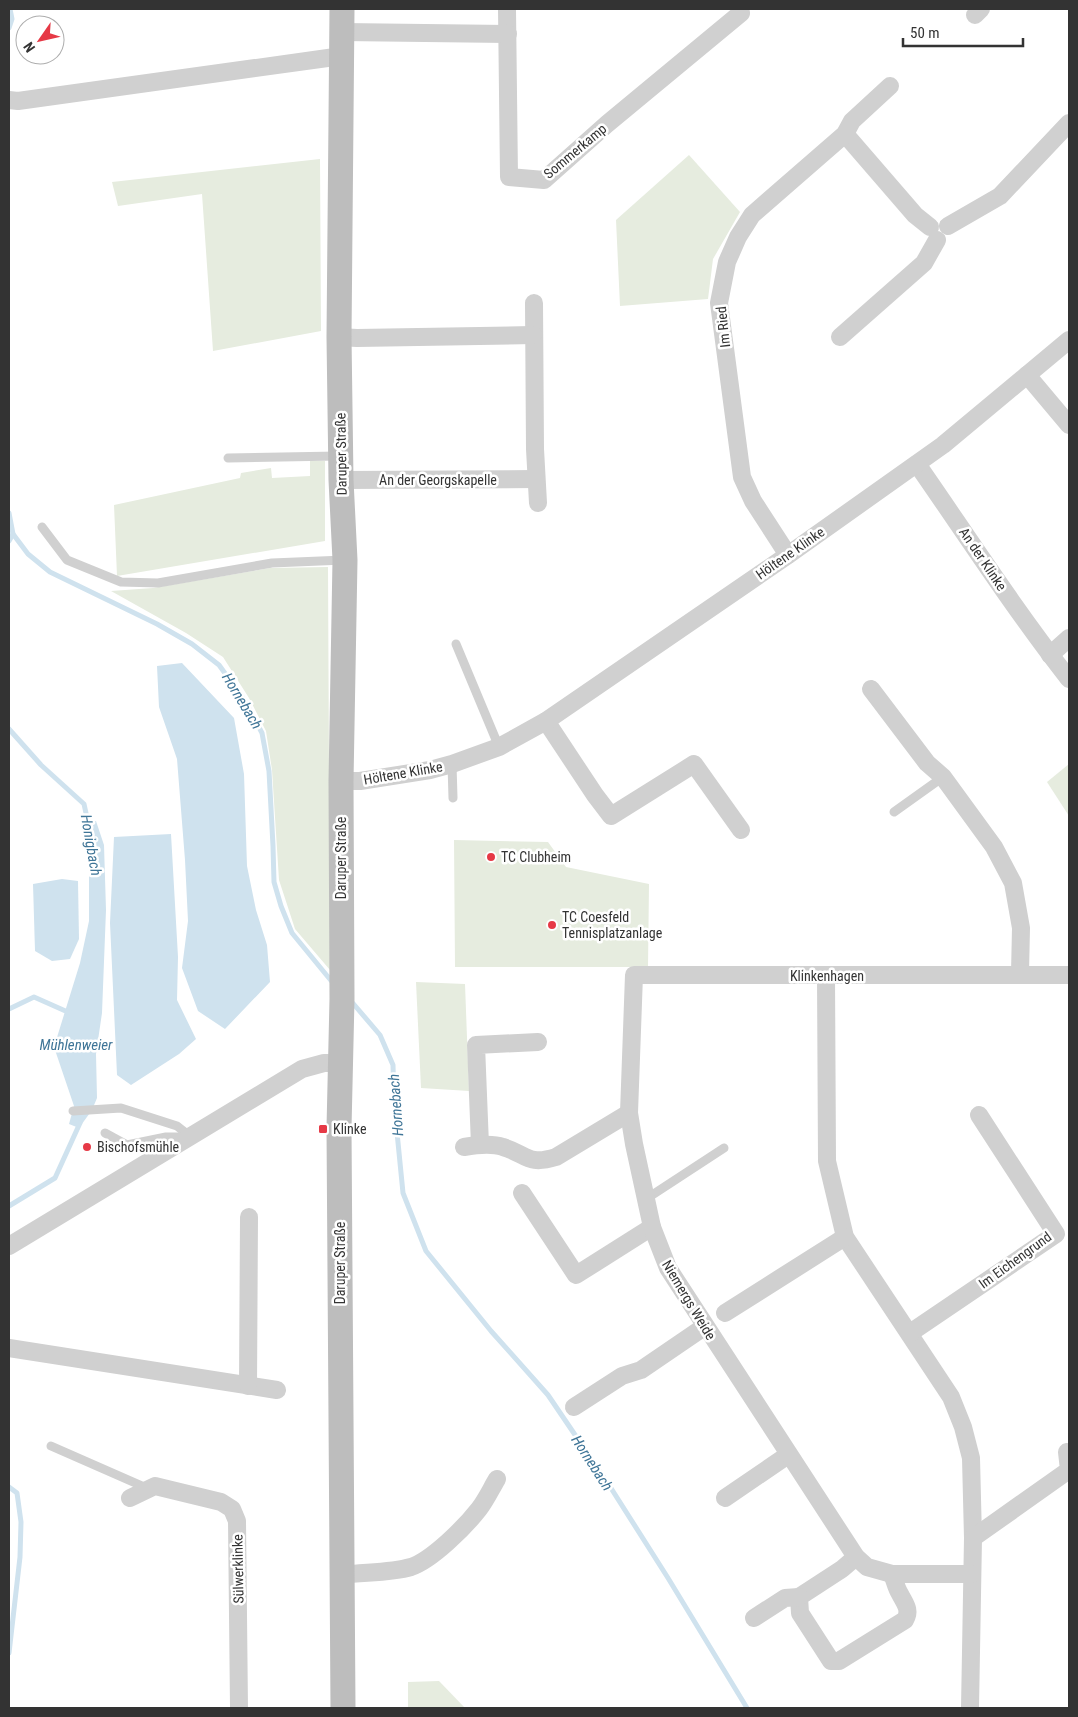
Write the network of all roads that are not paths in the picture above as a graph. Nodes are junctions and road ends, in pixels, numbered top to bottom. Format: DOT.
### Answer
graph roads {
  1 [pos="507,9"];
  2 [pos="740,9"];
  3 [pos="342,32"];
  4 [pos="508,34"];
  5 [pos="890,86"];
  6 [pos="9,100"];
  7 [pos="1069,123"];
  8 [pos="845,134"];
  9 [pos="934,234"];
  10 [pos="534,303"];
  11 [pos="533,335"];
  12 [pos="339,336"];
  13 [pos="840,336"];
  14 [pos="1069,340"];
  15 [pos="1027,375"];
  16 [pos="1069,425"];
  17 [pos="228,458"];
  18 [pos="917,464"];
  19 [pos="341,468"];
  20 [pos="536,479"];
  21 [pos="538,503"];
  22 [pos="42,527"];
  23 [pos="788,555"];
  24 [pos="344,560"];
  25 [pos="1069,638"];
  26 [pos="456,644"];
  27 [pos="1050,654"];
  28 [pos="1069,680"];
  29 [pos="871,688"];
  30 [pos="546,721"];
  31 [pos="499,747"];
  32 [pos="452,764"];
  33 [pos="943,777"];
  34 [pos="341,781"];
  35 [pos="453,798"];
  36 [pos="894,812"];
  37 [pos="741,830"];
  38 [pos="1020,974"];
  39 [pos="634,975"];
  40 [pos="1069,975"];
  41 [pos="826,976"];
  42 [pos="538,1042"];
  43 [pos="340,1064"];
  44 [pos="73,1111"];
  45 [pos="630,1113"];
  46 [pos="979,1115"];
  47 [pos="105,1133"];
  48 [pos="191,1138"];
  49 [pos="724,1148"];
  50 [pos="522,1193"];
  51 [pos="645,1200"];
  52 [pos="249,1217"];
  53 [pos="652,1227"];
  54 [pos="844,1237"];
  55 [pos="9,1246"];
  56 [pos="725,1313"];
  57 [pos="704,1326"];
  58 [pos="910,1333"];
  59 [pos="9,1348"];
  60 [pos="248,1386"];
  61 [pos="277,1390"];
  62 [pos="574,1407"];
  63 [pos="52,1446"];
  64 [pos="1067,1452"];
  65 [pos="788,1455"];
  66 [pos="497,1479"];
  67 [pos="150,1489"];
  68 [pos="130,1498"];
  69 [pos="725,1498"];
  70 [pos="972,1538"];
  71 [pos="856,1557"];
  72 [pos="342,1574"];
  73 [pos="892,1574"];
  74 [pos="971,1574"];
  75 [pos="799,1597"];
  76 [pos="754,1618"];
  77 [pos="239,1708"];
  78 [pos="343,1708"];
  79 [pos="970,1708"];
  1 -- 4 [label="street, Sommerkamp"];
  2 -- 4 [label="street, Sommerkamp"];
  3 -- 4 [label="street"];
  3 -- 6 [label="street"];
  3 -- 12 [label="street, Daruper Straße"];
  5 -- 8 [label="street, Im Ried"];
  7 -- 9 [label="street"];
  8 -- 9 [label="street"];
  8 -- 23 [label="street, Im Ried"];
  9 -- 13 [label="street"];
  10 -- 11 [label="street"];
  11 -- 12 [label="street"];
  11 -- 20 [label="street"];
  12 -- 19 [label="street, Daruper Straße"];
  14 -- 15 [label="street, Höltene Klinke"];
  15 -- 16 [label="street"];
  15 -- 18 [label="street, Höltene Klinke"];
  17 -- 19 [label="lane"];
  18 -- 23 [label="street, Höltene Klinke"];
  18 -- 27 [label="street, An der Klinke"];
  19 -- 20 [label="street, An der Georgskapelle"];
  19 -- 24 [label="street, Daruper Straße"];
  20 -- 21 [label="street"];
  22 -- 24 [label="lane"];
  23 -- 30 [label="street, Höltene Klinke"];
  24 -- 34 [label="street, Daruper Straße"];
  25 -- 27 [label="street"];
  26 -- 31 [label="lane"];
  27 -- 28 [label="street, An der Klinke"];
  29 -- 33 [label="street"];
  30 -- 31 [label="street, Höltene Klinke"];
  30 -- 37 [label="street"];
  31 -- 32 [label="street, Höltene Klinke"];
  32 -- 34 [label="street, Höltene Klinke"];
  32 -- 35 [label="lane"];
  33 -- 36 [label="lane"];
  33 -- 38 [label="street"];
  34 -- 43 [label="street, Daruper Straße"];
  38 -- 40 [label="street, Klinkenhagen"];
  38 -- 41 [label="street, Klinkenhagen"];
  39 -- 41 [label="street, Klinkenhagen"];
  39 -- 45 [label="street, Niemergs Weide"];
  41 -- 54 [label="street"];
  42 -- 45 [label="street"];
  43 -- 48 [label="street"];
  43 -- 72 [label="street, Daruper Straße"];
  44 -- 48 [label="lane"];
  45 -- 51 [label="street, Niemergs Weide"];
  46 -- 58 [label="street, Im Eichengrund"];
  47 -- 48 [label="lane"];
  48 -- 55 [label="street"];
  49 -- 51 [label="lane"];
  50 -- 53 [label="street"];
  51 -- 53 [label="street, Niemergs Weide"];
  52 -- 60 [label="street"];
  53 -- 57 [label="street, Niemergs Weide"];
  54 -- 56 [label="street"];
  54 -- 58 [label="street"];
  57 -- 62 [label="street"];
  57 -- 65 [label="street, Niemergs Weide"];
  58 -- 70 [label="street"];
  59 -- 60 [label="street"];
  60 -- 61 [label="street"];
  63 -- 67 [label="lane"];
  64 -- 70 [label="street"];
  65 -- 69 [label="street"];
  65 -- 71 [label="street, Niemergs Weide"];
  66 -- 72 [label="street"];
  67 -- 68 [label="street, Sülwerklinke"];
  67 -- 77 [label="street, Sülwerklinke"];
  70 -- 74 [label="street"];
  71 -- 73 [label="street, Niemergs Weide"];
  71 -- 75 [label="street"];
  72 -- 78 [label="street, Daruper Straße"];
  73 -- 74 [label="street, Niemergs Weide"];
  73 -- 75 [label="street"];
  74 -- 79 [label="street"];
  75 -- 76 [label="street"];
}
